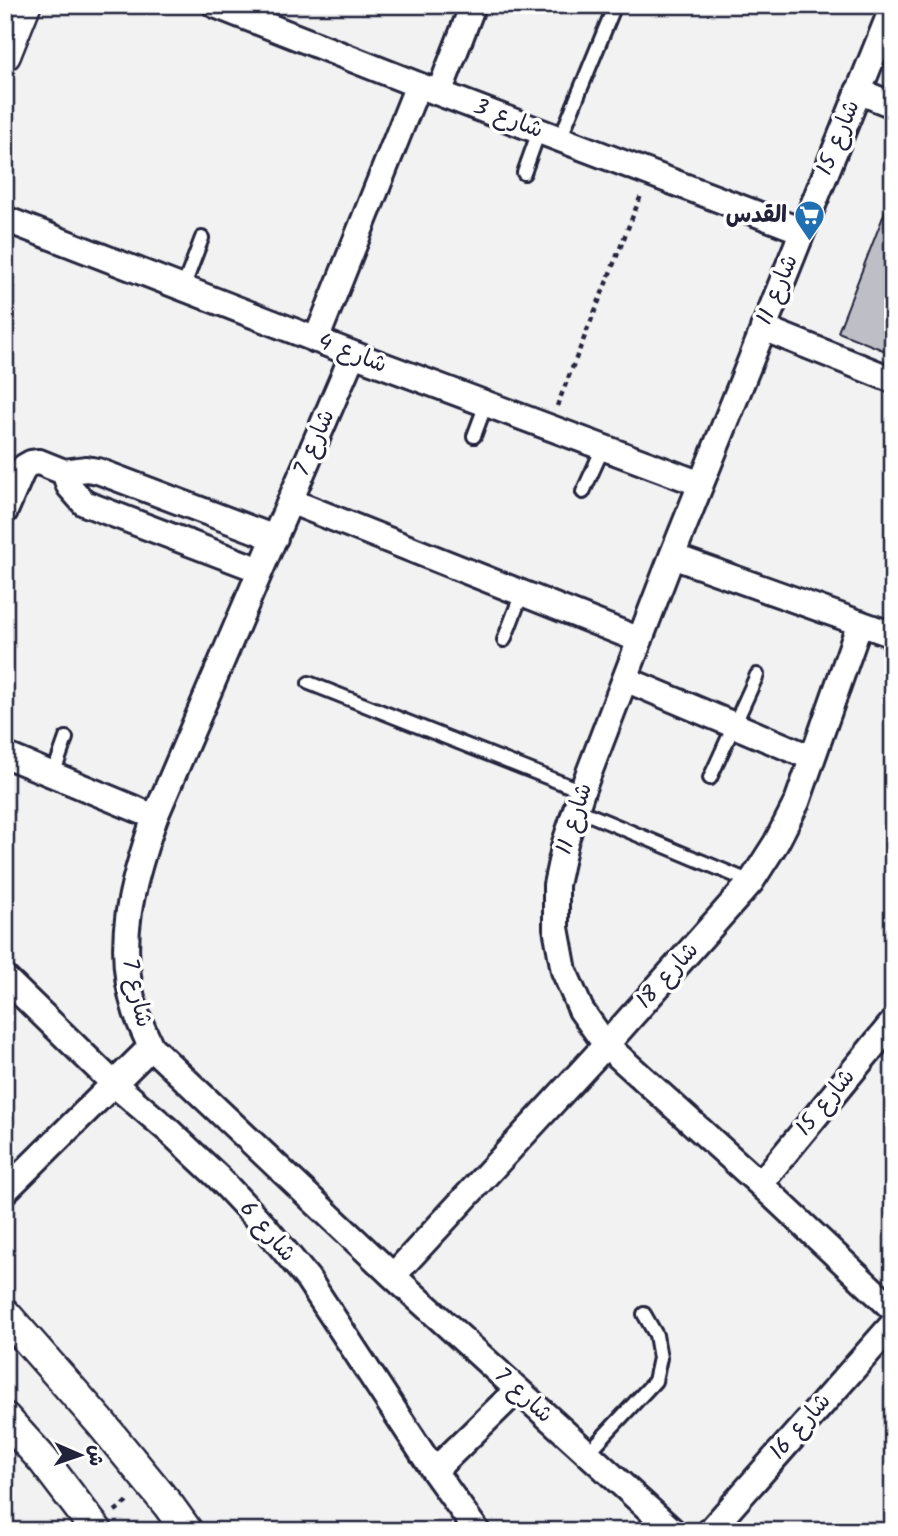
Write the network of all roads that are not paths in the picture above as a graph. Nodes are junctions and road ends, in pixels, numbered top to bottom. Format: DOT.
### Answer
graph roads {
  1 [pos="25,5"];
  2 [pos="215,5"];
  3 [pos="473,5"];
  4 [pos="615,5"];
  5 [pos="893,6"];
  6 [pos="5,55"];
  7 [pos="428,89"];
  8 [pos="858,90"];
  9 [pos="893,105"];
  10 [pos="550,135"];
  11 [pos="524,173"];
  12 [pos="5,219"];
  13 [pos="802,231"];
  14 [pos="202,238"];
  15 [pos="183,288"];
  16 [pos="763,328"];
  17 [pos="316,340"];
  18 [pos="353,354"];
  19 [pos="893,380"];
  20 [pos="486,404"];
  21 [pos="474,436"];
  22 [pos="603,448"];
  23 [pos="64,472"];
  24 [pos="701,484"];
  25 [pos="583,492"];
  26 [pos="290,501"];
  27 [pos="5,511"];
  28 [pos="275,538"];
  29 [pos="672,556"];
  30 [pos="260,570"];
  31 [pos="522,593"];
  32 [pos="860,623"];
  33 [pos="893,635"];
  34 [pos="504,640"];
  35 [pos="640,640"];
  36 [pos="757,675"];
  37 [pos="625,679"];
  38 [pos="309,683"];
  39 [pos="734,725"];
  40 [pos="66,738"];
  41 [pos="5,755"];
  42 [pos="812,758"];
  43 [pos="53,775"];
  44 [pos="710,778"];
  45 [pos="579,800"];
  46 [pos="155,817"];
  47 [pos="751,882"];
  48 [pos="5,978"];
  49 [pos="893,1022"];
  50 [pos="606,1045"];
  51 [pos="151,1047"];
  52 [pos="114,1084"];
  53 [pos="760,1184"];
  54 [pos="5,1191"];
  55 [pos="393,1276"];
  56 [pos="893,1309"];
  57 [pos="5,1314"];
  58 [pos="645,1314"];
  59 [pos="893,1324"];
  60 [pos="517,1390"];
  61 [pos="5,1418"];
  62 [pos="587,1454"];
  63 [pos="434,1471"];
  64 [pos="95,1529"];
  65 [pos="187,1531"];
  66 [pos="477,1531"];
  67 [pos="673,1531"];
  68 [pos="710,1531"];
  1 -- 6 [label="street"];
  2 -- 7 [label="street, شارع 3"];
  3 -- 7 [label="street"];
  4 -- 10 [label="lane"];
  5 -- 8 [label="street, شارع 15"];
  7 -- 10 [label="street, شارع 3"];
  7 -- 17 [label="street"];
  8 -- 9 [label="street"];
  8 -- 13 [label="street, شارع 15"];
  10 -- 11 [label="lane"];
  10 -- 13 [label="street, شارع 3"];
  12 -- 15 [label="street, شارع 4"];
  13 -- 16 [label="street, شارع 11"];
  14 -- 15 [label="lane"];
  15 -- 17 [label="street, شارع 4"];
  16 -- 19 [label="street"];
  16 -- 24 [label="street, شارع 11"];
  17 -- 18 [label="street, شارع 4"];
  18 -- 20 [label="street, شارع 4"];
  18 -- 26 [label="street, شارع 7"];
  20 -- 21 [label="lane"];
  20 -- 22 [label="street, شارع 4"];
  22 -- 24 [label="street, شارع 4"];
  22 -- 25 [label="lane"];
  23 -- 27 [label="street"];
  23 -- 28 [label="street"];
  23 -- 30 [label="street"];
  24 -- 29 [label="street, شارع 11"];
  26 -- 28 [label="street, شارع 7"];
  26 -- 31 [label="street"];
  28 -- 30 [label="street, شارع 7"];
  29 -- 32 [label="street"];
  29 -- 35 [label="street, شارع 11"];
  30 -- 46 [label="street, شارع 7"];
  31 -- 34 [label="lane"];
  31 -- 35 [label="street"];
  32 -- 33 [label="street"];
  32 -- 42 [label="street, شارع 18"];
  35 -- 37 [label="street, شارع 11"];
  36 -- 39 [label="lane"];
  37 -- 39 [label="street"];
  37 -- 45 [label="street, شارع 11"];
  38 -- 45 [label="lane"];
  39 -- 42 [label="street"];
  39 -- 44 [label="lane"];
  40 -- 43 [label="lane"];
  41 -- 43 [label="street"];
  42 -- 47 [label="street, شارع 18"];
  43 -- 46 [label="street"];
  45 -- 47 [label="lane"];
  45 -- 50 [label="street, شارع 11"];
  46 -- 51 [label="street, شارع 7"];
  47 -- 50 [label="street, شارع 18"];
  48 -- 52 [label="street, شارع 6"];
  49 -- 53 [label="street, شارع 15"];
  50 -- 53 [label="street, شارع 11"];
  50 -- 55 [label="street, شارع 18"];
  51 -- 52 [label="street"];
  51 -- 55 [label="street, شارع 7"];
  52 -- 54 [label="street"];
  52 -- 63 [label="street, شارع 6"];
  53 -- 56 [label="street, شارع 11"];
  55 -- 60 [label="street, شارع 7"];
  57 -- 65 [label="street"];
  58 -- 62 [label="lane"];
  59 -- 68 [label="street, شارع 16"];
  60 -- 62 [label="street, شارع 7"];
  60 -- 63 [label="street"];
  61 -- 64 [label="street"];
  62 -- 67 [label="street, شارع 7"];
  63 -- 66 [label="street, شارع 6"];
}
